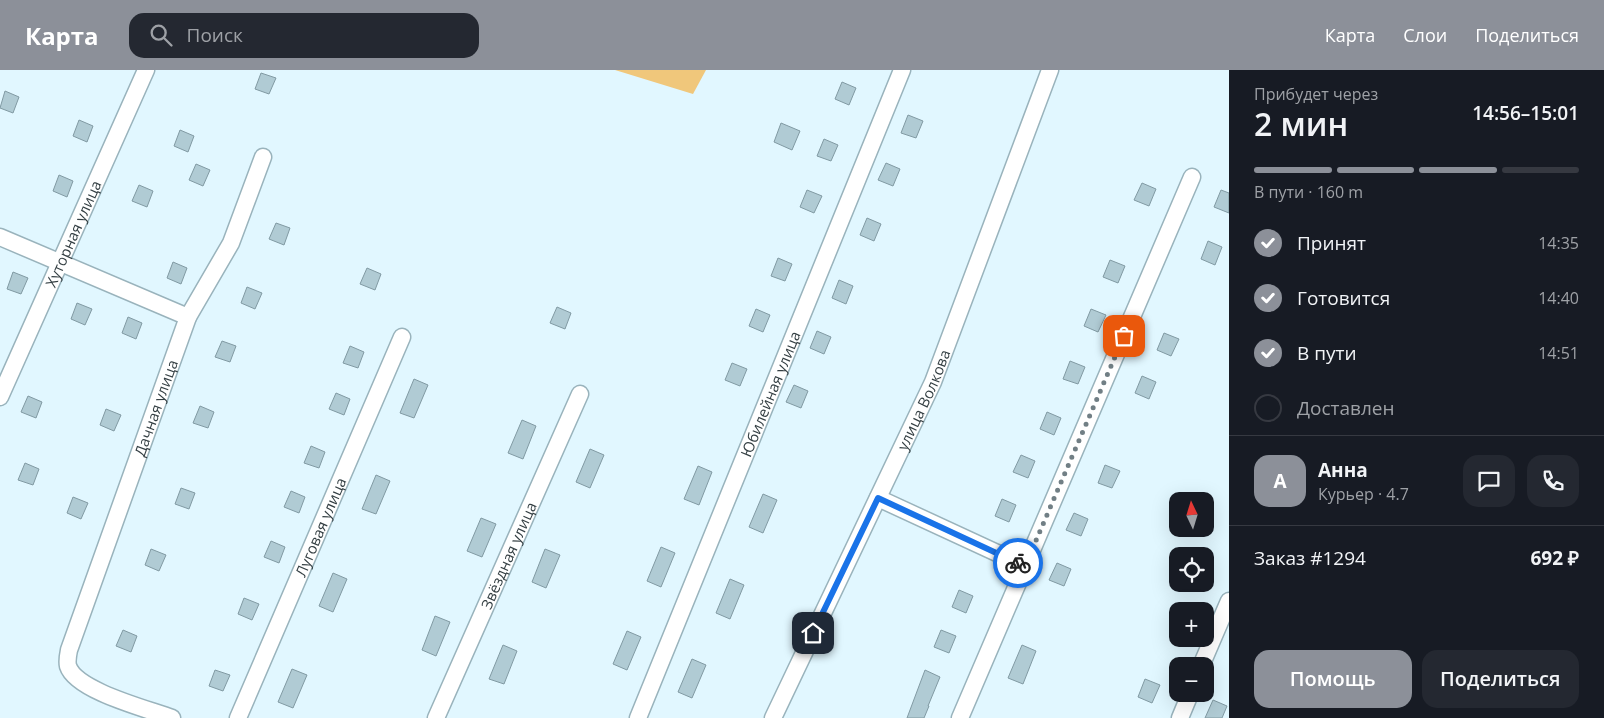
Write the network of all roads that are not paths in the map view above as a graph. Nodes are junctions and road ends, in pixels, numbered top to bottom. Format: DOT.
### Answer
graph roads {
  1 [pos="146,70"];
  2 [pos="902,70"];
  3 [pos="1050,70"];
  4 [pos="263,157"];
  5 [pos="1192,177"];
  6 [pos="0,237"];
  7 [pos="60,262"];
  8 [pos="188,317"];
  9 [pos="402,337"];
  10 [pos="580,394"];
  11 [pos="0,398"];
  12 [pos="878,498"];
  13 [pos="1025,566"];
  14 [pos="1229,601"];
  15 [pos="1205,657"];
  16 [pos="1187,702"];
  17 [pos="172,718"];
  18 [pos="238,718"];
  19 [pos="436,718"];
  20 [pos="638,718"];
  21 [pos="773,718"];
  22 [pos="960,718"];
  23 [pos="1180,718"];
  1 -- 7 [label="street, Хуторная улица"];
  2 -- 20 [label="street, Юбилейная улица"];
  3 -- 12 [label="street, улица Волкова"];
  4 -- 8 [label="street, Дачная улица"];
  5 -- 13 [label="street"];
  6 -- 7 [label="street"];
  7 -- 8 [label="street"];
  7 -- 11 [label="street, Хуторная улица"];
  8 -- 17 [label="street, Дачная улица"];
  9 -- 18 [label="street, Луговая улица"];
  10 -- 19 [label="street, Звёздная улица"];
  12 -- 13 [label="street"];
  12 -- 21 [label="street, улица Волкова"];
  13 -- 22 [label="street"];
  14 -- 15 [label="street"];
  16 -- 23 [label="street"];
}
